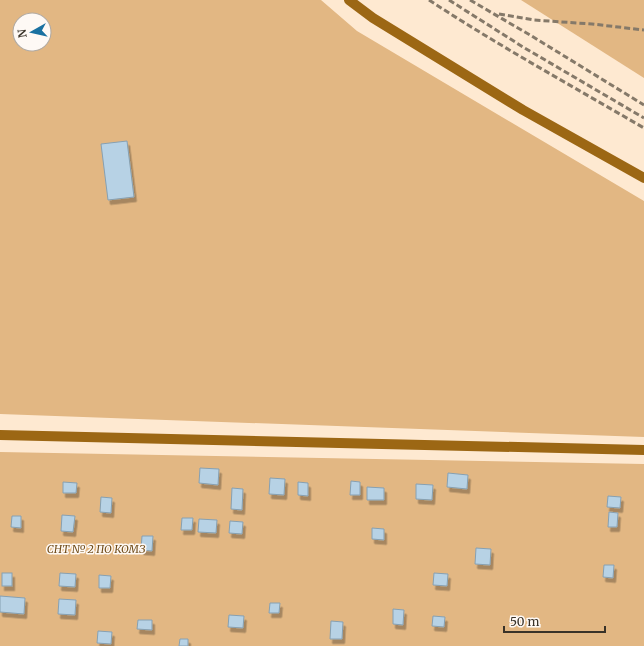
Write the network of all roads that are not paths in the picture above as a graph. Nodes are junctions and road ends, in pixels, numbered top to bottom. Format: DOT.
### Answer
graph roads {
  1 [pos="349,0"];
  2 [pos="644,178"];
  3 [pos="0,435"];
  4 [pos="644,450"];
  1 -- 2 [label="street"];
  3 -- 4 [label="street"];
}
